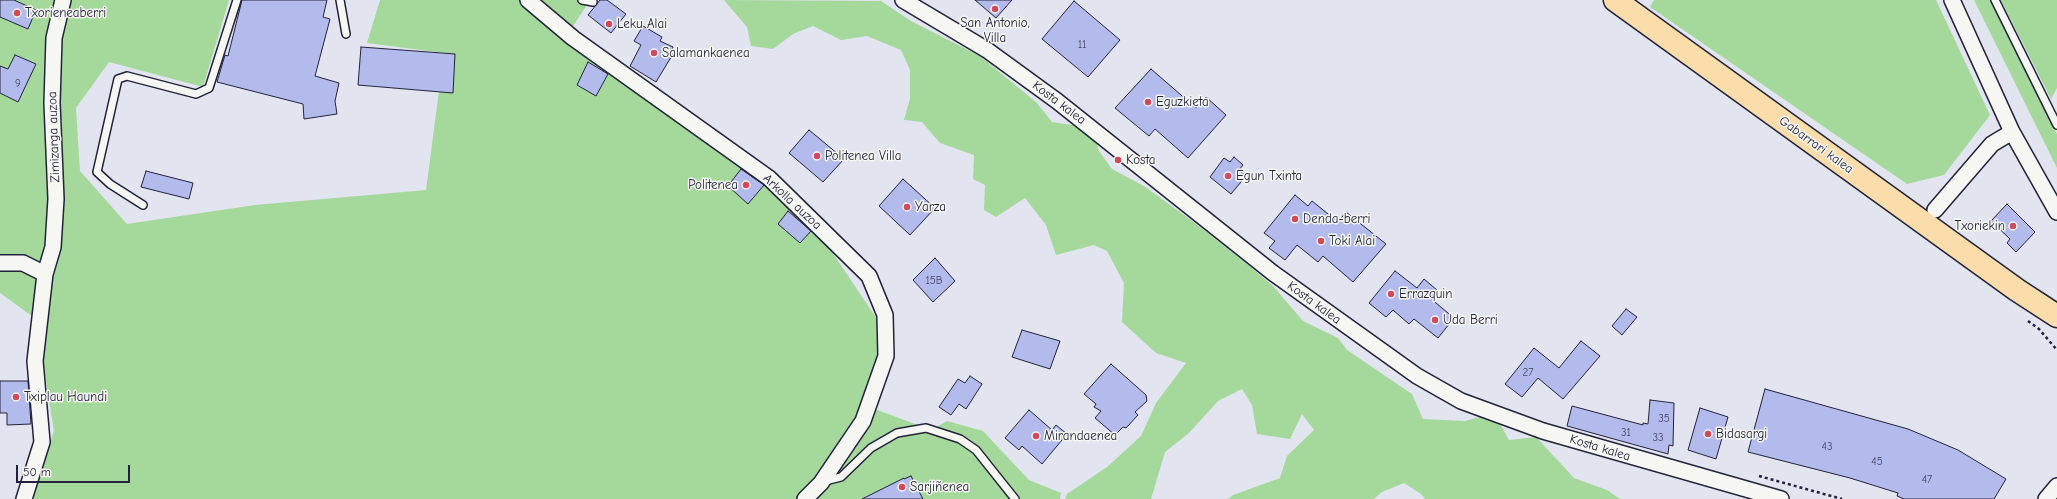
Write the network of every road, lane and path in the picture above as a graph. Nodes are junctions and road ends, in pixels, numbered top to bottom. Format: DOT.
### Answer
graph roads {
  1 [pos="63,0"];
  2 [pos="237,0"];
  3 [pos="340,0"];
  4 [pos="528,0"];
  5 [pos="582,0"];
  6 [pos="903,0"];
  7 [pos="1615,0"];
  8 [pos="1952,0"];
  9 [pos="1995,0"];
  10 [pos="593,2"];
  11 [pos="346,34"];
  12 [pos="2057,125"];
  13 [pos="2012,132"];
  14 [pos="143,205"];
  15 [pos="1935,210"];
  16 [pos="2057,212"];
  17 [pos="0,262"];
  18 [pos="45,274"];
  19 [pos="2017,290"];
  20 [pos="2057,316"];
  21 [pos="2057,328"];
  22 [pos="821,482"];
  23 [pos="2057,486"];
  24 [pos="24,499"];
  25 [pos="805,499"];
  26 [pos="1015,499"];
  27 [pos="1780,499"];
  28 [pos="2046,499"];
  1 -- 18 [label="street, Zimizarga auzoa"];
  2 -- 14 [label="lane"];
  3 -- 11 [label="lane"];
  4 -- 22 [label="street, Arkolla auzoa"];
  5 -- 10 [label="lane"];
  6 -- 27 [label="street, Kosta kalea"];
  7 -- 19 [label="main road, Gabarrari kalea"];
  8 -- 13 [label="street"];
  9 -- 12 [label="lane"];
  13 -- 15 [label="street"];
  13 -- 16 [label="street"];
  17 -- 18 [label="street"];
  18 -- 24 [label="street, Zimizarga auzoa"];
  19 -- 20 [label="main road, Gabarrari kalea"];
  19 -- 21 [label="main road, Gabarrari kalea"];
  22 -- 25 [label="street, Arkolla auzoa"];
  22 -- 26 [label="lane"];
  23 -- 28 [label="street"];
}
